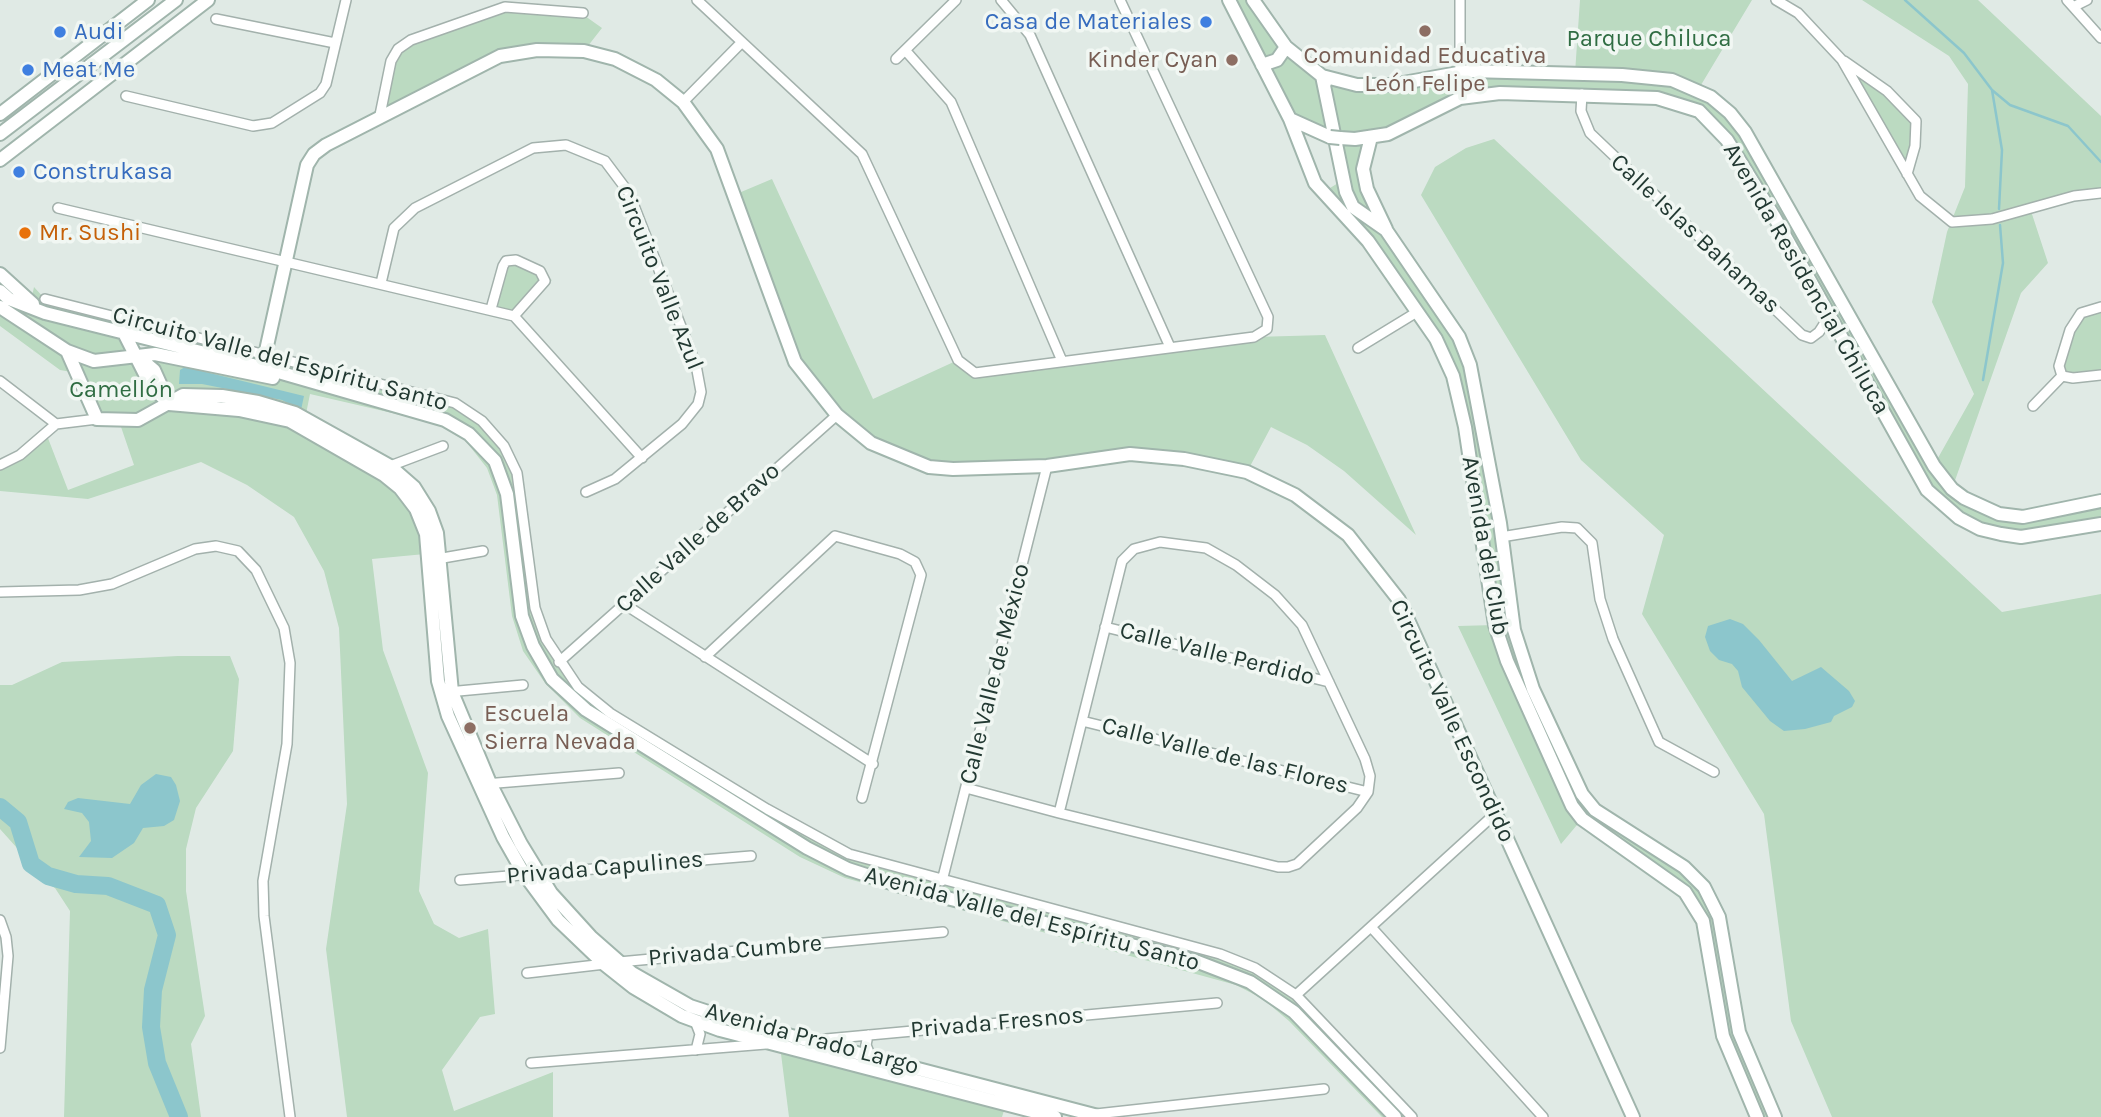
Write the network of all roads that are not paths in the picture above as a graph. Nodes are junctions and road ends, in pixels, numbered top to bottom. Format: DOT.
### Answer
graph roads {
  1 [pos="148,0"];
  2 [pos="176,0"];
  3 [pos="208,0"];
  4 [pos="346,0"];
  5 [pos="697,0"];
  6 [pos="956,0"];
  7 [pos="1001,0"];
  8 [pos="1120,0"];
  9 [pos="1229,0"];
  10 [pos="1253,0"];
  11 [pos="1460,0"];
  12 [pos="1776,0"];
  13 [pos="2087,0"];
  14 [pos="2071,3"];
  15 [pos="583,13"];
  16 [pos="215,19"];
  17 [pos="2101,38"];
  18 [pos="742,42"];
  19 [pos="335,43"];
  20 [pos="1286,47"];
  21 [pos="905,50"];
  22 [pos="896,59"];
  23 [pos="1842,60"];
  24 [pos="1262,65"];
  25 [pos="1459,71"];
  26 [pos="1322,76"];
  27 [pos="1583,94"];
  28 [pos="126,96"];
  29 [pos="1460,98"];
  30 [pos="683,102"];
  31 [pos="0,114"];
  32 [pos="380,115"];
  33 [pos="1300,125"];
  34 [pos="0,134"];
  35 [pos="1371,137"];
  36 [pos="0,160"];
  37 [pos="1907,174"];
  38 [pos="2101,193"];
  39 [pos="58,208"];
  40 [pos="1386,230"];
  41 [pos="285,262"];
  42 [pos="0,274"];
  43 [pos="381,282"];
  44 [pos="0,291"];
  45 [pos="45,299"];
  46 [pos="0,307"];
  47 [pos="2101,307"];
  48 [pos="491,309"];
  49 [pos="1417,312"];
  50 [pos="45,313"];
  51 [pos="1830,315"];
  52 [pos="514,316"];
  53 [pos="123,331"];
  54 [pos="1170,347"];
  55 [pos="1358,348"];
  56 [pos="72,354"];
  57 [pos="135,355"];
  58 [pos="263,361"];
  59 [pos="1062,361"];
  60 [pos="2101,375"];
  61 [pos="2062,376"];
  62 [pos="0,381"];
  63 [pos="314,384"];
  64 [pos="169,404"];
  65 [pos="2033,406"];
  66 [pos="837,415"];
  67 [pos="101,419"];
  68 [pos="56,424"];
  69 [pos="443,446"];
  70 [pos="642,458"];
  71 [pos="369,460"];
  72 [pos="0,465"];
  73 [pos="390,466"];
  74 [pos="1047,466"];
  75 [pos="586,492"];
  76 [pos="2101,502"];
  77 [pos="2101,524"];
  78 [pos="1502,537"];
  79 [pos="484,551"];
  80 [pos="434,559"];
  81 [pos="0,592"];
  82 [pos="624,604"];
  83 [pos="1105,627"];
  84 [pos="705,657"];
  85 [pos="559,662"];
  86 [pos="1329,682"];
  87 [pos="523,685"];
  88 [pos="446,692"];
  89 [pos="1082,721"];
  90 [pos="873,764"];
  91 [pos="1714,772"];
  92 [pos="620,773"];
  93 [pos="1569,782"];
  94 [pos="485,784"];
  95 [pos="966,788"];
  96 [pos="1368,792"];
  97 [pos="862,798"];
  98 [pos="1059,813"];
  99 [pos="1496,813"];
  100 [pos="751,856"];
  101 [pos="531,874"];
  102 [pos="460,880"];
  103 [pos="942,881"];
  104 [pos="0,920"];
  105 [pos="1371,927"];
  106 [pos="943,932"];
  107 [pos="619,962"];
  108 [pos="604,964"];
  109 [pos="527,973"];
  110 [pos="1296,995"];
  111 [pos="1217,1003"];
  112 [pos="695,1021"];
  113 [pos="868,1035"];
  114 [pos="802,1041"];
  115 [pos="779,1043"];
  116 [pos="0,1048"];
  117 [pos="696,1050"];
  118 [pos="870,1055"];
  119 [pos="531,1063"];
  120 [pos="1324,1089"];
  121 [pos="1094,1116"];
  122 [pos="289,1117"];
  123 [pos="1055,1117"];
  124 [pos="1395,1117"];
  125 [pos="1412,1117"];
  126 [pos="1543,1117"];
  127 [pos="1633,1117"];
  128 [pos="1757,1117"];
  129 [pos="1775,1117"];
  1 -- 31 [label="street"];
  2 -- 34 [label="street"];
  3 -- 36 [label="street"];
  4 -- 19 [label="street"];
  5 -- 18 [label="street"];
  6 -- 21 [label="street"];
  7 -- 54 [label="street"];
  8 -- 54 [label="street"];
  9 -- 24 [label="street, Avenida del Club"];
  10 -- 20 [label="street"];
  11 -- 25 [label="street"];
  12 -- 23 [label="street"];
  13 -- 14 [label="street"];
  14 -- 17 [label="street"];
  15 -- 32 [label="street"];
  16 -- 19 [label="street"];
  18 -- 30 [label="street"];
  18 -- 59 [label="street"];
  19 -- 28 [label="street"];
  20 -- 24 [label="street"];
  20 -- 26 [label="street"];
  21 -- 22 [label="street"];
  21 -- 59 [label="street"];
  23 -- 37 [label="street"];
  23 -- 37 [label="street"];
  24 -- 33 [label="street, Avenida del Club"];
  25 -- 26 [label="street, Avenida Residencial Chiluca"];
  25 -- 29 [label="street"];
  25 -- 76 [label="street, Avenida Residencial Chiluca"];
  26 -- 40 [label="street, Avenida del Club"];
  27 -- 29 [label="street, Avenida Residencial Chiluca"];
  27 -- 51 [label="street, Avenida Residencial Chiluca"];
  27 -- 51 [label="street, Calle Islas Bahamas"];
  29 -- 35 [label="street, Avenida Residencial Chiluca"];
  30 -- 32 [label="street, Circuito Valle Escondido"];
  30 -- 66 [label="street, Circuito Valle Escondido"];
  32 -- 41 [label="street, Circuito Valle Escondido"];
  33 -- 35 [label="street, Avenida Residencial Chiluca"];
  33 -- 49 [label="street, Avenida del Club"];
  35 -- 40 [label="street"];
  37 -- 38 [label="street"];
  39 -- 41 [label="street"];
  40 -- 78 [label="street, Avenida del Club"];
  41 -- 43 [label="street"];
  41 -- 58 [label="street, Circuito Valle Escondido"];
  42 -- 50 [label="street"];
  43 -- 48 [label="street"];
  43 -- 70 [label="street, Circuito Valle Azul"];
  44 -- 50 [label="street, Avenida Valle del Espíritu Santo"];
  45 -- 58 [label="street, Circuito Valle del Espíritu Santo"];
  46 -- 56 [label="street, Avenida Valle del Espíritu Santo"];
  47 -- 61 [label="street"];
  48 -- 52 [label="street"];
  48 -- 52 [label="street"];
  49 -- 55 [label="street"];
  49 -- 93 [label="street, Avenida del Club"];
  50 -- 53 [label="street, Avenida Valle del Espíritu Santo"];
  51 -- 77 [label="street, Avenida Residencial Chiluca"];
  52 -- 70 [label="street"];
  53 -- 57 [label="street"];
  53 -- 58 [label="street, Avenida Valle del Espíritu Santo"];
  54 -- 59 [label="street"];
  56 -- 57 [label="street, Avenida Valle del Espíritu Santo"];
  56 -- 67 [label="street"];
  57 -- 63 [label="street, Avenida Valle del Espíritu Santo"];
  57 -- 64 [label="street"];
  58 -- 63 [label="street, Avenida Valle del Espíritu Santo"];
  58 -- 85 [label="street, Circuito Valle del Espíritu Santo"];
  60 -- 61 [label="street"];
  61 -- 65 [label="street"];
  62 -- 68 [label="street"];
  63 -- 124 [label="street, Avenida Valle del Espíritu Santo"];
  64 -- 67 [label="street"];
  64 -- 71 [label="street, Avenida Prado Largo"];
  66 -- 74 [label="street, Circuito Valle Escondido"];
  66 -- 82 [label="street, Calle Valle de Bravo"];
  67 -- 68 [label="street"];
  68 -- 72 [label="street"];
  69 -- 73 [label="street"];
  70 -- 75 [label="street, Circuito Valle Azul"];
  71 -- 73 [label="street, Avenida Prado Largo"];
  71 -- 80 [label="street, Avenida Prado Largo"];
  73 -- 80 [label="street, Avenida Prado Largo"];
  74 -- 95 [label="street, Calle Valle de México"];
  74 -- 99 [label="street, Circuito Valle Escondido"];
  78 -- 91 [label="street"];
  78 -- 93 [label="street, Avenida del Club"];
  79 -- 80 [label="street"];
  80 -- 88 [label="street, Avenida Prado Largo"];
  81 -- 122 [label="street"];
  82 -- 84 [label="street"];
  82 -- 85 [label="street, Calle Valle de Bravo"];
  83 -- 86 [label="street, Calle Valle Perdido"];
  83 -- 86 [label="street"];
  83 -- 89 [label="street"];
  84 -- 90 [label="street"];
  84 -- 90 [label="street"];
  85 -- 103 [label="street, Circuito Valle del Espíritu Santo"];
  86 -- 96 [label="street"];
  87 -- 88 [label="street"];
  88 -- 94 [label="street, Avenida Prado Largo"];
  89 -- 96 [label="street, Calle Valle de las Flores"];
  89 -- 98 [label="street"];
  90 -- 97 [label="street"];
  92 -- 94 [label="street"];
  93 -- 128 [label="street, Avenida del Club"];
  93 -- 129 [label="street, Avenida del Club"];
  94 -- 101 [label="street, Avenida Prado Largo"];
  95 -- 98 [label="street"];
  95 -- 103 [label="street, Calle Valle de México"];
  96 -- 98 [label="street"];
  99 -- 105 [label="street"];
  99 -- 127 [label="street, Circuito Valle Escondido"];
  100 -- 101 [label="street, Privada Capulines"];
  101 -- 102 [label="street, Privada Capulines"];
  101 -- 107 [label="street, Avenida Prado Largo"];
  101 -- 108 [label="street, Avenida Prado Largo"];
  103 -- 110 [label="street, Circuito Valle del Espíritu Santo"];
  104 -- 116 [label="street"];
  105 -- 110 [label="street"];
  105 -- 126 [label="street"];
  106 -- 107 [label="street, Privada Cumbre"];
  107 -- 108 [label="street, Privada Cumbre"];
  107 -- 114 [label="street, Avenida Prado Largo"];
  108 -- 109 [label="street, Privada Cumbre"];
  108 -- 112 [label="street, Avenida Prado Largo"];
  110 -- 125 [label="street, Circuito Valle del Espíritu Santo"];
  111 -- 113 [label="street, Privada Fresnos"];
  112 -- 115 [label="street, Avenida Prado Largo"];
  112 -- 117 [label="street"];
  113 -- 114 [label="street, Privada Fresnos"];
  113 -- 118 [label="street"];
  114 -- 115 [label="street, Privada Fresnos"];
  114 -- 118 [label="street, Avenida Prado Largo"];
  115 -- 117 [label="street, Privada Fresnos"];
  115 -- 123 [label="street, Avenida Prado Largo"];
  117 -- 119 [label="street, Privada Fresnos"];
  118 -- 121 [label="street, Avenida Prado Largo"];
  120 -- 121 [label="street"];
}
